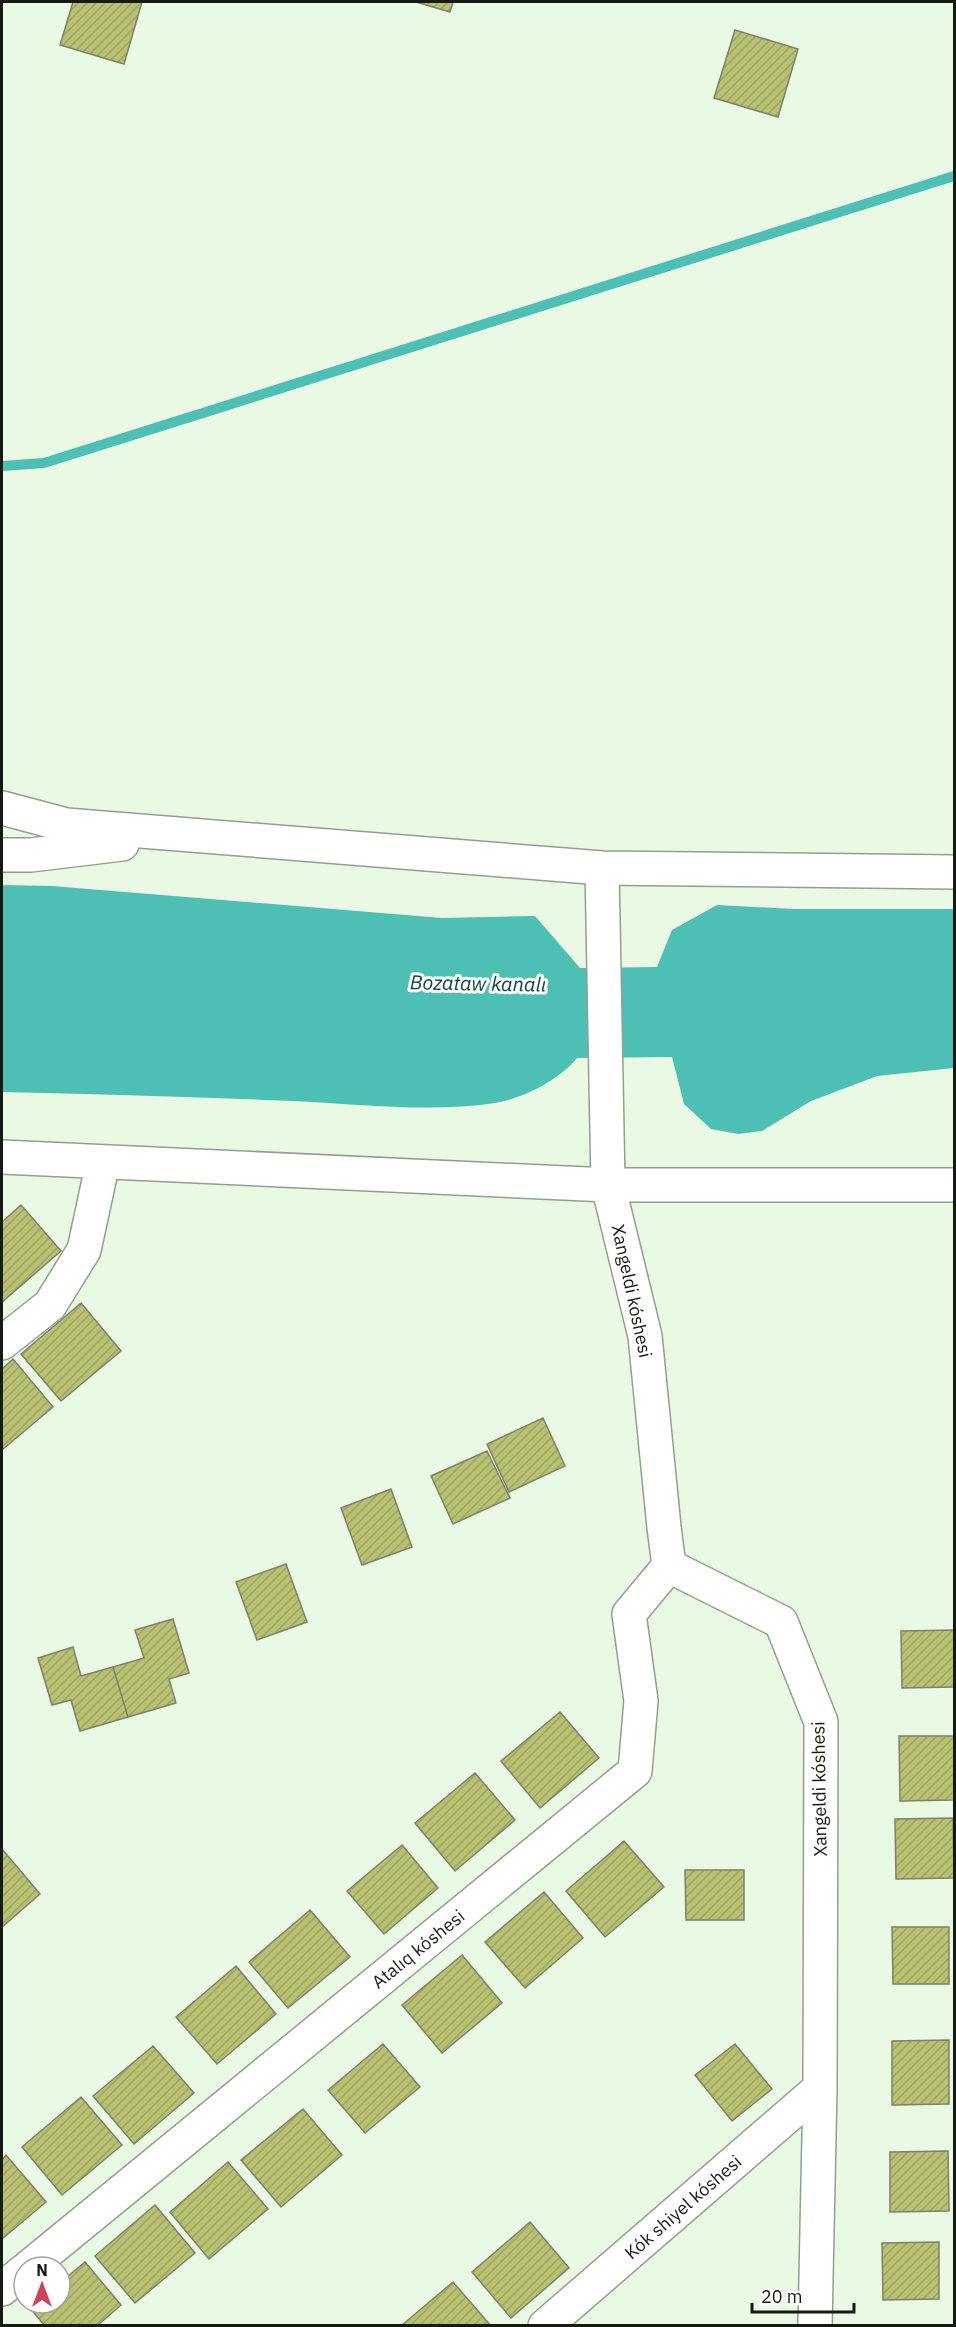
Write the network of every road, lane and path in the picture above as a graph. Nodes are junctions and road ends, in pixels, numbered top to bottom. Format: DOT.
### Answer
graph roads {
  1 [pos="2,808"];
  2 [pos="196,835"];
  3 [pos="2,855"];
  4 [pos="602,868"];
  5 [pos="954,872"];
  6 [pos="2,1157"];
  7 [pos="103,1162"];
  8 [pos="608,1185"];
  9 [pos="954,1185"];
  10 [pos="2,1343"];
  11 [pos="669,1566"];
  12 [pos="820,2088"];
  13 [pos="44,2255"];
  14 [pos="545,2325"];
  15 [pos="815,2325"];
  1 -- 2 [label="street"];
  2 -- 3 [label="street"];
  2 -- 4 [label="street"];
  4 -- 5 [label="street"];
  4 -- 8 [label="street, Xangeldi kóshesi"];
  6 -- 7 [label="street"];
  7 -- 8 [label="street"];
  7 -- 10 [label="street"];
  8 -- 9 [label="street"];
  8 -- 11 [label="street, Xangeldi kóshesi"];
  11 -- 12 [label="street, Xangeldi kóshesi"];
  11 -- 13 [label="street, Atalıq kóshesi"];
  12 -- 14 [label="street, Kók shiyel kóshesi"];
  12 -- 15 [label="street, Xangeldi kóshesi"];
}
